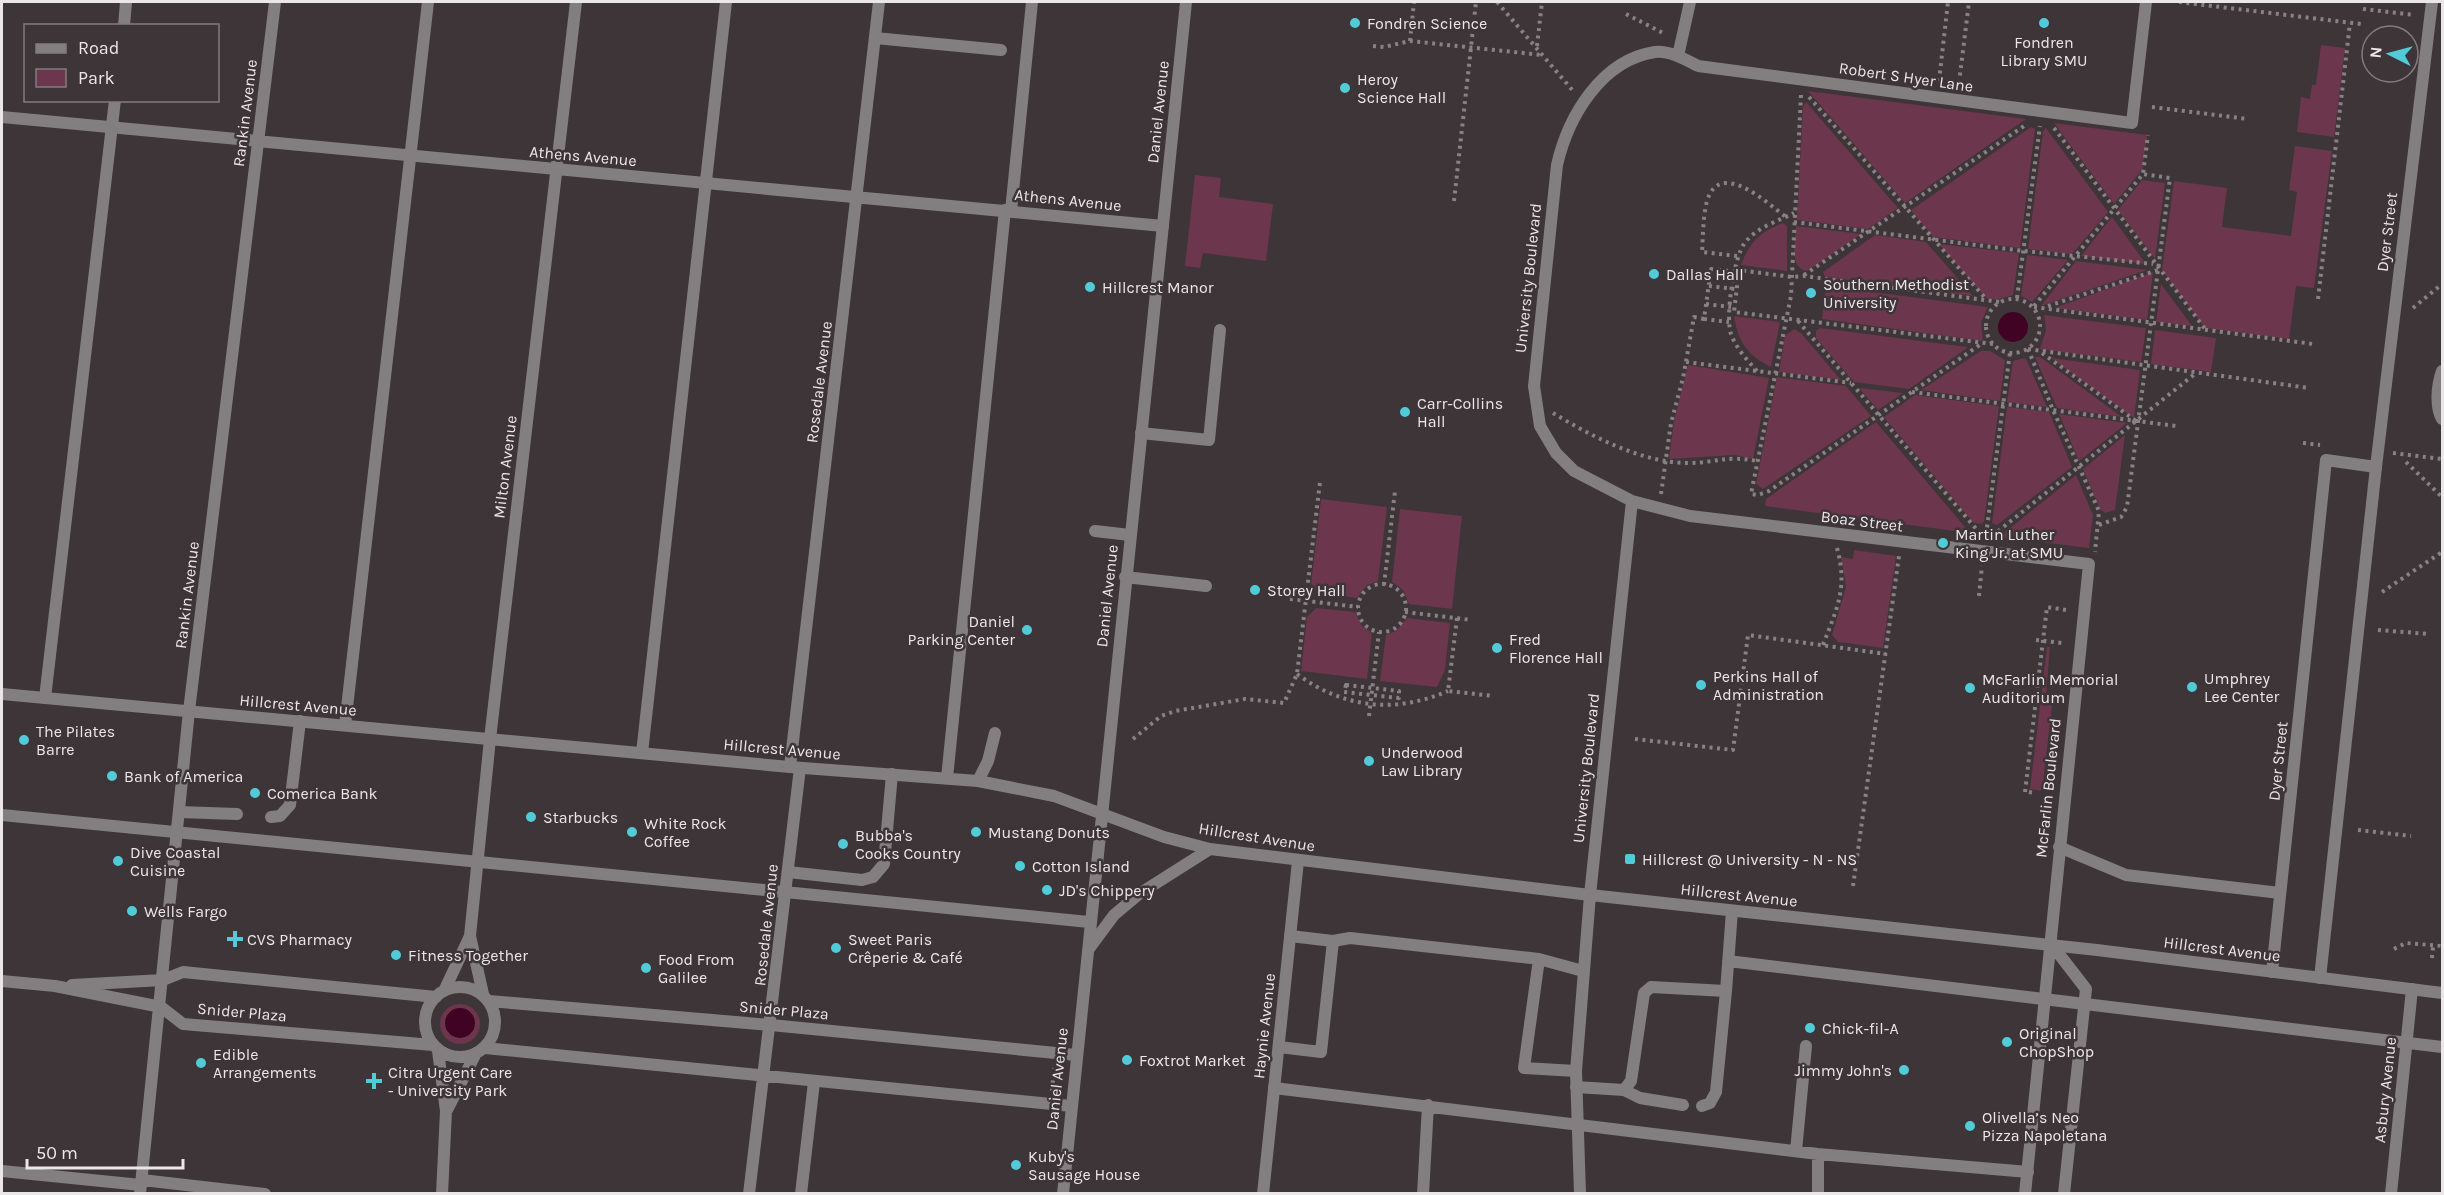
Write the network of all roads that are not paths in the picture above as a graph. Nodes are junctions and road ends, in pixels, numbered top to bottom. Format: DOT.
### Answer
graph roads {
  1 [pos="126,2"];
  2 [pos="275,2"];
  3 [pos="428,2"];
  4 [pos="576,2"];
  5 [pos="726,2"];
  6 [pos="879,2"];
  7 [pos="1032,2"];
  8 [pos="1186,2"];
  9 [pos="1690,2"];
  10 [pos="2146,2"];
  11 [pos="2432,2"];
  12 [pos="124,24"];
  13 [pos="875,38"];
  14 [pos="1001,50"];
  15 [pos="1678,56"];
  16 [pos="115,102"];
  17 [pos="2,117"];
  18 [pos="112,128"];
  19 [pos="258,141"];
  20 [pos="410,156"];
  21 [pos="557,170"];
  22 [pos="705,184"];
  23 [pos="857,197"];
  24 [pos="1008,210"];
  25 [pos="1163,226"];
  26 [pos="1220,330"];
  27 [pos="2442,371"];
  28 [pos="2442,419"];
  29 [pos="1141,433"];
  30 [pos="2376,466"];
  31 [pos="1632,501"];
  32 [pos="1095,531"];
  33 [pos="1130,535"];
  34 [pos="2089,564"];
  35 [pos="1125,577"];
  36 [pos="1206,586"];
  37 [pos="2,694"];
  38 [pos="45,698"];
  39 [pos="189,711"];
  40 [pos="300,721"];
  41 [pos="345,726"];
  42 [pos="995,733"];
  43 [pos="490,739"];
  44 [pos="642,753"];
  45 [pos="795,767"];
  46 [pos="892,774"];
  47 [pos="947,778"];
  48 [pos="978,781"];
  49 [pos="179,812"];
  50 [pos="237,814"];
  51 [pos="1100,814"];
  52 [pos="2,815"];
  53 [pos="271,817"];
  54 [pos="178,832"];
  55 [pos="2059,847"];
  56 [pos="1210,849"];
  57 [pos="1298,861"];
  58 [pos="477,862"];
  59 [pos="788,872"];
  60 [pos="786,891"];
  61 [pos="2280,893"];
  62 [pos="1590,895"];
  63 [pos="1732,911"];
  64 [pos="1089,922"];
  65 [pos="470,936"];
  66 [pos="1290,936"];
  67 [pos="1333,941"];
  68 [pos="2052,945"];
  69 [pos="1087,951"];
  70 [pos="1539,958"];
  71 [pos="1728,962"];
  72 [pos="1583,971"];
  73 [pos="2272,972"];
  74 [pos="2320,978"];
  75 [pos="163,980"];
  76 [pos="2,981"];
  77 [pos="56,986"];
  78 [pos="2412,989"];
  79 [pos="1726,991"];
  80 [pos="2442,993"];
  81 [pos="440,994"];
  82 [pos="486,998"];
  83 [pos="2046,999"];
  84 [pos="2085,1004"];
  85 [pos="160,1007"];
  86 [pos="771,1025"];
  87 [pos="2407,1043"];
  88 [pos="1806,1046"];
  89 [pos="1279,1047"];
  90 [pos="2442,1047"];
  91 [pos="435,1048"];
  92 [pos="480,1052"];
  93 [pos="1076,1055"];
  94 [pos="1576,1071"];
  95 [pos="763,1077"];
  96 [pos="814,1082"];
  97 [pos="1576,1087"];
  98 [pos="1274,1088"];
  99 [pos="1624,1090"];
  100 [pos="1428,1105"];
  101 [pos="1683,1105"];
  102 [pos="1071,1106"];
  103 [pos="1702,1106"];
  104 [pos="446,1111"];
  105 [pos="1578,1125"];
  106 [pos="1796,1151"];
  107 [pos="1818,1154"];
  108 [pos="2,1171"];
  109 [pos="2028,1172"];
  110 [pos="141,1186"];
  111 [pos="265,1194"];
  112 [pos="442,1194"];
  113 [pos="749,1194"];
  114 [pos="801,1194"];
  115 [pos="1063,1194"];
  116 [pos="1263,1194"];
  117 [pos="1424,1194"];
  118 [pos="1580,1194"];
  119 [pos="1818,1194"];
  120 [pos="2025,1194"];
  121 [pos="2064,1194"];
  122 [pos="2391,1194"];
  1 -- 12 [label="street"];
  2 -- 19 [label="street, Rankin Avenue"];
  3 -- 20 [label="street"];
  4 -- 21 [label="street, Milton Avenue"];
  5 -- 22 [label="street"];
  6 -- 13 [label="street, Rosedale Avenue"];
  7 -- 24 [label="street"];
  8 -- 25 [label="street, Daniel Avenue"];
  9 -- 15 [label="street"];
  10 -- 15 [label="street, Robert S Hyer Lane"];
  11 -- 30 [label="street, Dyer Street"];
  13 -- 14 [label="street"];
  13 -- 23 [label="street, Rosedale Avenue"];
  15 -- 31 [label="street, University Boulevard"];
  16 -- 18 [label="street"];
  17 -- 18 [label="street, Athens Avenue"];
  18 -- 19 [label="street, Athens Avenue"];
  18 -- 38 [label="street"];
  19 -- 20 [label="street, Athens Avenue"];
  19 -- 39 [label="street, Rankin Avenue"];
  20 -- 21 [label="street, Athens Avenue"];
  20 -- 41 [label="street"];
  21 -- 22 [label="street, Athens Avenue"];
  21 -- 43 [label="street, Milton Avenue"];
  22 -- 23 [label="street, Athens Avenue"];
  22 -- 44 [label="street"];
  23 -- 24 [label="street, Athens Avenue"];
  23 -- 45 [label="street, Rosedale Avenue"];
  24 -- 25 [label="street, Athens Avenue"];
  24 -- 47 [label="street"];
  25 -- 29 [label="street, Daniel Avenue"];
  26 -- 29 [label="street"];
  27 -- 28 [label="street"];
  29 -- 33 [label="street, Daniel Avenue"];
  30 -- 61 [label="street, Dyer Street"];
  30 -- 74 [label="street, Dyer Street"];
  31 -- 34 [label="street, Boaz Street"];
  31 -- 62 [label="street, University Boulevard"];
  32 -- 33 [label="street"];
  33 -- 35 [label="street, Daniel Avenue"];
  34 -- 55 [label="street, McFarlin Boulevard"];
  35 -- 36 [label="street"];
  35 -- 51 [label="street, Daniel Avenue"];
  37 -- 38 [label="street, Hillcrest Avenue"];
  38 -- 39 [label="street, Hillcrest Avenue"];
  39 -- 40 [label="street, Hillcrest Avenue"];
  39 -- 49 [label="street, Rankin Avenue"];
  40 -- 41 [label="street, Hillcrest Avenue"];
  40 -- 53 [label="street"];
  41 -- 43 [label="street, Hillcrest Avenue"];
  42 -- 48 [label="street"];
  43 -- 44 [label="street, Hillcrest Avenue"];
  43 -- 58 [label="street, Milton Avenue"];
  44 -- 45 [label="street, Hillcrest Avenue"];
  45 -- 46 [label="street, Hillcrest Avenue"];
  45 -- 59 [label="street, Rosedale Avenue"];
  46 -- 47 [label="street, Hillcrest Avenue"];
  46 -- 59 [label="street"];
  47 -- 48 [label="street, Hillcrest Avenue"];
  48 -- 51 [label="street, Hillcrest Avenue"];
  49 -- 50 [label="street"];
  49 -- 54 [label="street, Rankin Avenue"];
  51 -- 56 [label="street, Hillcrest Avenue"];
  51 -- 64 [label="street, Daniel Avenue"];
  52 -- 54 [label="street"];
  54 -- 58 [label="street"];
  54 -- 75 [label="street, Rankin Avenue"];
  55 -- 61 [label="street"];
  55 -- 68 [label="street, McFarlin Boulevard"];
  56 -- 57 [label="street, Hillcrest Avenue"];
  56 -- 69 [label="street"];
  57 -- 62 [label="street, Hillcrest Avenue"];
  57 -- 66 [label="street, Haynie Avenue"];
  58 -- 60 [label="street"];
  58 -- 65 [label="street, Milton Avenue"];
  59 -- 60 [label="street, Rosedale Avenue"];
  60 -- 64 [label="street"];
  60 -- 86 [label="street, Rosedale Avenue"];
  61 -- 73 [label="street, Dyer Street"];
  62 -- 63 [label="street, Hillcrest Avenue"];
  62 -- 72 [label="street, University Boulevard"];
  63 -- 68 [label="street, Hillcrest Avenue"];
  63 -- 71 [label="street"];
  64 -- 69 [label="street, Daniel Avenue"];
  65 -- 81 [label="street, Milton Avenue"];
  65 -- 82 [label="street, Milton Avenue"];
  66 -- 67 [label="street"];
  66 -- 89 [label="street, Haynie Avenue"];
  67 -- 70 [label="street"];
  67 -- 89 [label="street"];
  68 -- 73 [label="street, Hillcrest Avenue"];
  68 -- 83 [label="street, McFarlin Boulevard"];
  68 -- 84 [label="street"];
  69 -- 93 [label="street, Daniel Avenue"];
  70 -- 72 [label="street"];
  70 -- 94 [label="street"];
  71 -- 79 [label="street"];
  71 -- 83 [label="street"];
  72 -- 94 [label="street, University Boulevard"];
  73 -- 74 [label="street, Hillcrest Avenue"];
  74 -- 78 [label="street, Hillcrest Avenue"];
  75 -- 77 [label="street, Snider Plaza"];
  75 -- 81 [label="street, Snider Plaza"];
  75 -- 85 [label="street, Rankin Avenue"];
  76 -- 77 [label="street, Snider Plaza"];
  77 -- 85 [label="street, Snider Plaza"];
  78 -- 80 [label="street, Hillcrest Avenue"];
  78 -- 87 [label="street, Asbury Avenue"];
  79 -- 99 [label="street"];
  79 -- 103 [label="street"];
  81 -- 82 [label="street"];
  81 -- 91 [label="street"];
  82 -- 86 [label="street, Snider Plaza"];
  82 -- 92 [label="street"];
  83 -- 84 [label="street"];
  83 -- 109 [label="street, McFarlin Boulevard"];
  84 -- 87 [label="street"];
  84 -- 121 [label="street"];
  85 -- 91 [label="street, Snider Plaza"];
  85 -- 110 [label="street, Rankin Avenue"];
  86 -- 93 [label="street, Snider Plaza"];
  86 -- 95 [label="street, Rosedale Avenue"];
  87 -- 90 [label="street"];
  87 -- 122 [label="street, Asbury Avenue"];
  88 -- 106 [label="street"];
  89 -- 98 [label="street, Haynie Avenue"];
  91 -- 92 [label="street"];
  91 -- 104 [label="street"];
  92 -- 95 [label="street"];
  92 -- 104 [label="street"];
  93 -- 102 [label="street, Daniel Avenue"];
  94 -- 97 [label="street, University Boulevard"];
  95 -- 96 [label="street"];
  95 -- 113 [label="street, Rosedale Avenue"];
  96 -- 102 [label="street"];
  96 -- 114 [label="street"];
  97 -- 99 [label="street"];
  97 -- 105 [label="street, University Boulevard"];
  98 -- 100 [label="street"];
  98 -- 116 [label="street, Haynie Avenue"];
  99 -- 101 [label="street"];
  100 -- 105 [label="street"];
  100 -- 117 [label="street"];
  102 -- 115 [label="street, Daniel Avenue"];
  104 -- 112 [label="street"];
  105 -- 106 [label="street"];
  105 -- 118 [label="street, University Boulevard"];
  106 -- 107 [label="street"];
  107 -- 109 [label="street"];
  107 -- 119 [label="street"];
  108 -- 110 [label="street"];
  109 -- 120 [label="street, McFarlin Boulevard"];
  110 -- 111 [label="street"];
}
